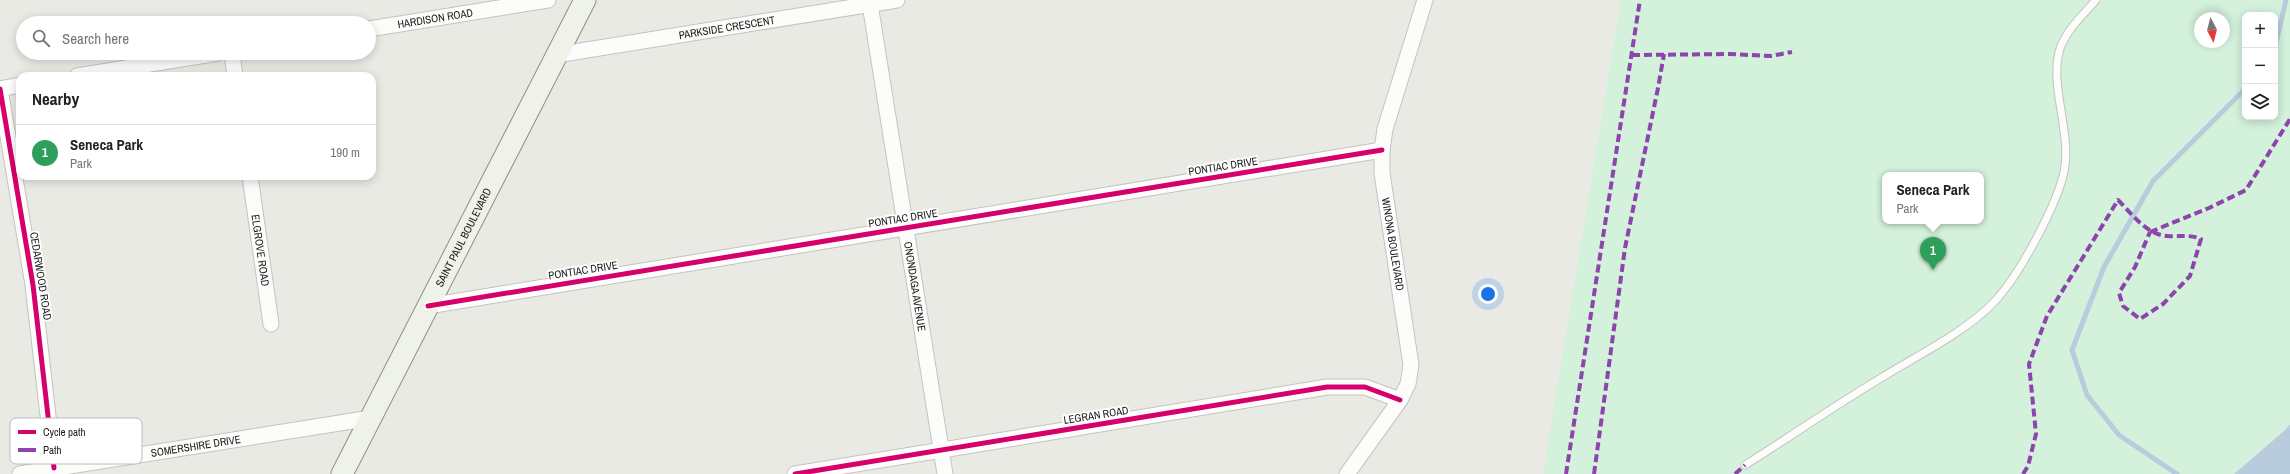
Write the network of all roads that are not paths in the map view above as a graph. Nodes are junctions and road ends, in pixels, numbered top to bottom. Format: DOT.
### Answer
graph roads {
  1 [pos="548,0"];
  2 [pos="585,0"];
  3 [pos="897,0"];
  4 [pos="1425,0"];
  5 [pos="2096,0"];
  6 [pos="870,4"];
  7 [pos="376,28"];
  8 [pos="556,55"];
  9 [pos="175,60"];
  10 [pos="233,60"];
  11 [pos="102,72"];
  12 [pos="234,72"];
  13 [pos="16,86"];
  14 [pos="0,89"];
  15 [pos="1382,150"];
  16 [pos="251,180"];
  17 [pos="904,228"];
  18 [pos="428,306"];
  19 [pos="271,324"];
  20 [pos="1400,400"];
  21 [pos="48,418"];
  22 [pos="371,418"];
  23 [pos="941,450"];
  24 [pos="142,454"];
  25 [pos="54,464"];
  26 [pos="79,464"];
  27 [pos="1745,465"];
  28 [pos="54,468"];
  29 [pos="20,474"];
  30 [pos="342,474"];
  31 [pos="795,474"];
  32 [pos="945,474"];
  33 [pos="1347,474"];
  1 -- 7 [label="street, HARDISON ROAD"];
  2 -- 8 [label="main road, SAINT PAUL BOULEVARD"];
  3 -- 6 [label="street, PARKSIDE CRESCENT"];
  4 -- 15 [label="street, WINONA BOULEVARD"];
  5 -- 27 [label="lane"];
  6 -- 8 [label="street, PARKSIDE CRESCENT"];
  6 -- 17 [label="street, ONONDAGA AVENUE"];
  8 -- 18 [label="main road, SAINT PAUL BOULEVARD"];
  9 -- 11 [label="street"];
  10 -- 12 [label="street"];
  13 -- 14 [label="street"];
  14 -- 21 [label="street, CEDARWOOD ROAD"];
  15 -- 17 [label="street, PONTIAC DRIVE"];
  15 -- 20 [label="street, WINONA BOULEVARD"];
  16 -- 19 [label="street, ELGROVE ROAD"];
  17 -- 18 [label="street, PONTIAC DRIVE"];
  17 -- 23 [label="street, ONONDAGA AVENUE"];
  18 -- 22 [label="main road, SAINT PAUL BOULEVARD"];
  20 -- 23 [label="street, LEGRAN ROAD"];
  20 -- 33 [label="street, WINONA BOULEVARD"];
  22 -- 24 [label="street, SOMERSHIRE DRIVE"];
  22 -- 30 [label="main road, SAINT PAUL BOULEVARD"];
  23 -- 31 [label="street, LEGRAN ROAD"];
  23 -- 32 [label="street, ONONDAGA AVENUE"];
  25 -- 28 [label="street, CEDARWOOD ROAD"];
  26 -- 28 [label="street, SOMERSHIRE DRIVE"];
  28 -- 29 [label="street, SOMERSHIRE DRIVE"];
}
